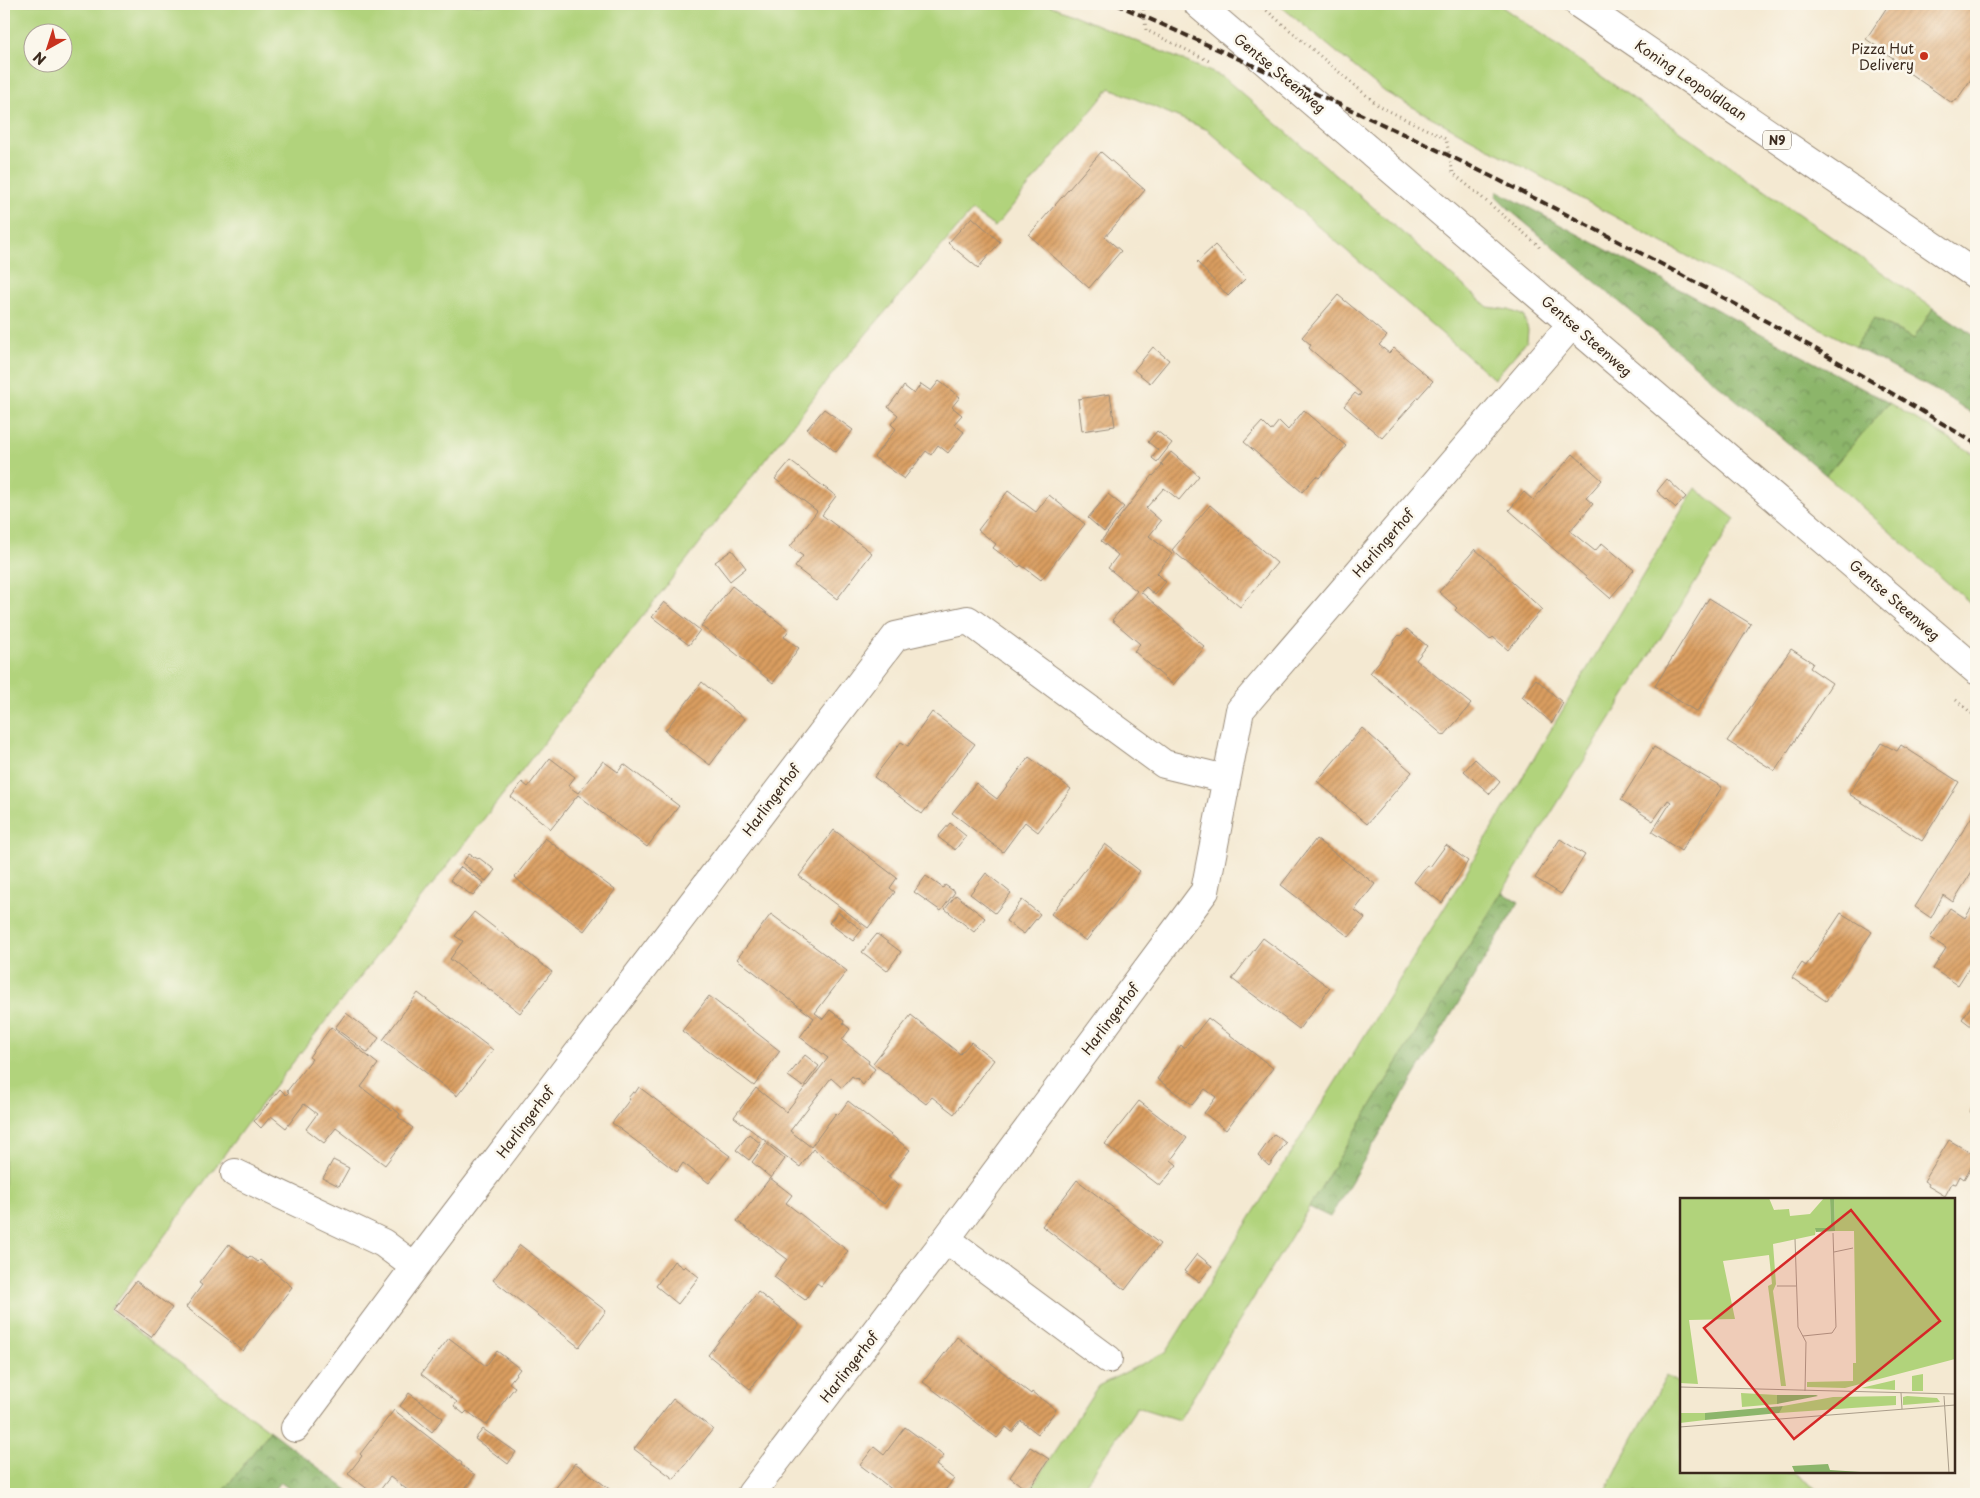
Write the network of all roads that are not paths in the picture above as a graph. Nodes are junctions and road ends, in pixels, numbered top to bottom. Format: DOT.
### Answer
graph roads {
  1 [pos="1198,4"];
  2 [pos="1579,4"];
  3 [pos="1976,275"];
  4 [pos="1572,324"];
  5 [pos="1976,670"];
  6 [pos="1226,779"];
  7 [pos="235,1173"];
  8 [pos="946,1239"];
  9 [pos="415,1267"];
  10 [pos="1108,1359"];
  11 [pos="295,1428"];
  12 [pos="751,1494"];
  1 -- 4 [label="street, Gentse Steenweg"];
  2 -- 3 [label="street, Koning Leopoldlaan / N9"];
  4 -- 5 [label="street, Gentse Steenweg"];
  4 -- 6 [label="street, Harlingerhof"];
  6 -- 8 [label="street, Harlingerhof"];
  6 -- 9 [label="street, Harlingerhof"];
  7 -- 9 [label="street"];
  8 -- 10 [label="street"];
  8 -- 12 [label="street, Harlingerhof"];
  9 -- 11 [label="street, Harlingerhof"];
}
